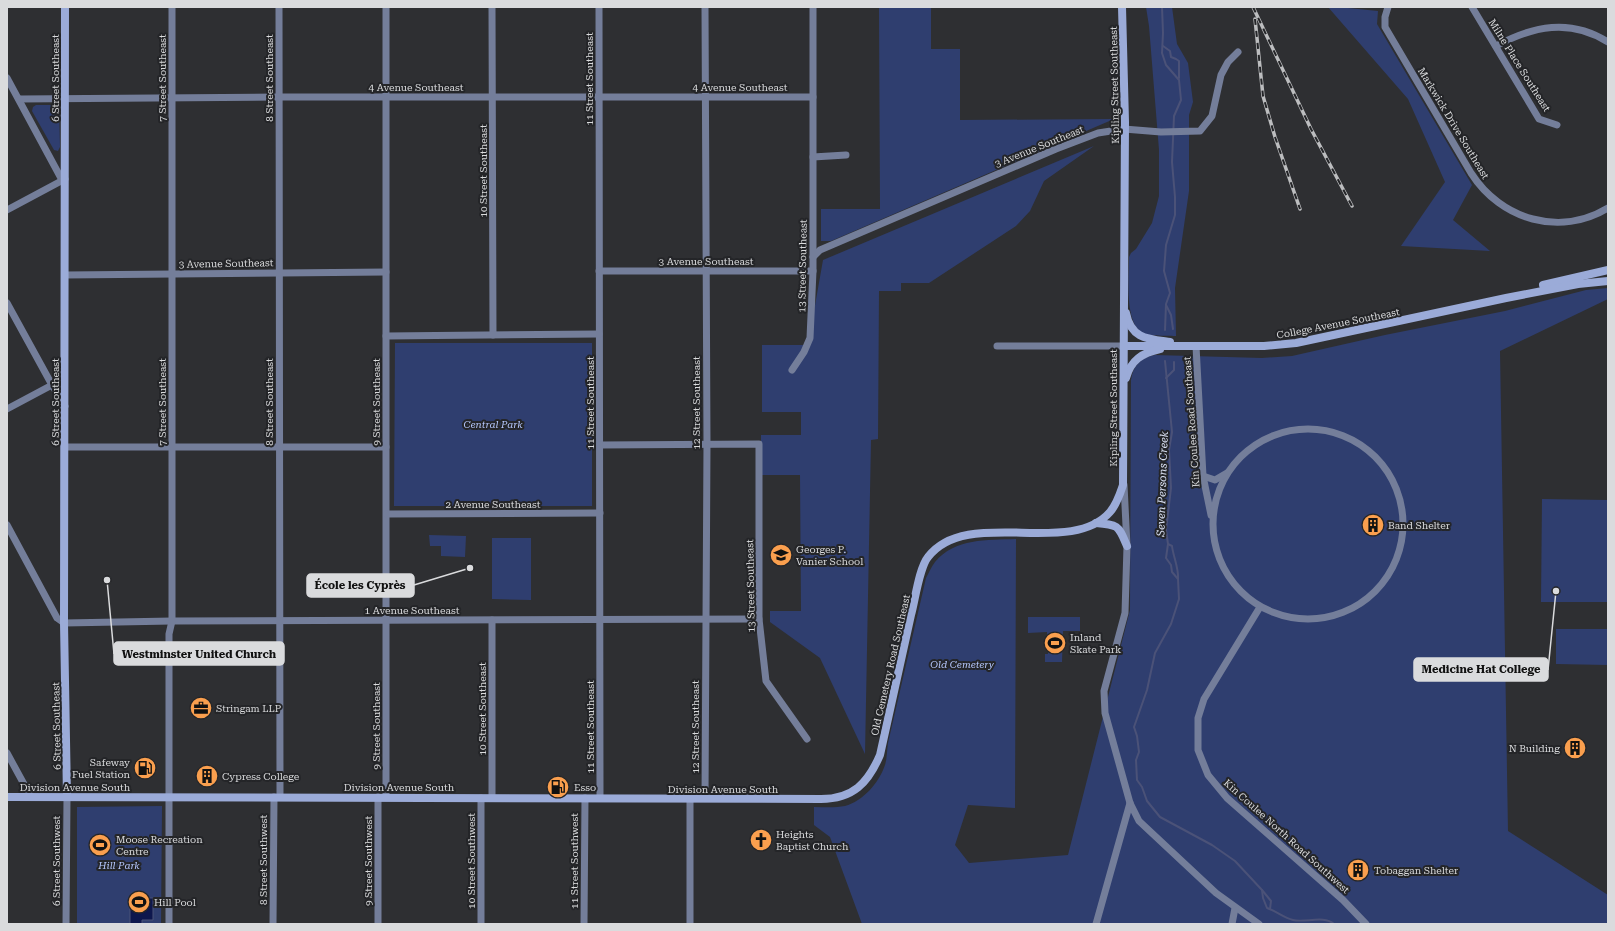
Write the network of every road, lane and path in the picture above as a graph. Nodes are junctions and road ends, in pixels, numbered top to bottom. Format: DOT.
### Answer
graph roads {
  1 [pos="65,7"];
  2 [pos="172,7"];
  3 [pos="279,7"];
  4 [pos="386,7"];
  5 [pos="492,7"];
  6 [pos="599,7"];
  7 [pos="705,7"];
  8 [pos="812,7"];
  9 [pos="1122,7"];
  10 [pos="1388,7"];
  11 [pos="1472,7"];
  12 [pos="1608,42"];
  13 [pos="1496,46"];
  14 [pos="1238,52"];
  15 [pos="7,78"];
  16 [pos="279,97"];
  17 [pos="386,97"];
  18 [pos="492,97"];
  19 [pos="599,97"];
  20 [pos="706,97"];
  21 [pos="813,97"];
  22 [pos="19,99"];
  23 [pos="65,99"];
  24 [pos="172,99"];
  25 [pos="1557,125"];
  26 [pos="1124,129"];
  27 [pos="846,155"];
  28 [pos="813,157"];
  29 [pos="64,180"];
  30 [pos="1608,208"];
  31 [pos="7,210"];
  32 [pos="813,257"];
  33 [pos="1608,270"];
  34 [pos="599,271"];
  35 [pos="706,271"];
  36 [pos="813,271"];
  37 [pos="279,272"];
  38 [pos="386,272"];
  39 [pos="65,274"];
  40 [pos="172,274"];
  41 [pos="1608,280"];
  42 [pos="1124,298"];
  43 [pos="1506,298"];
  44 [pos="7,303"];
  45 [pos="600,334"];
  46 [pos="493,335"];
  47 [pos="386,336"];
  48 [pos="997,346"];
  49 [pos="1124,346"];
  50 [pos="1169,346"];
  51 [pos="1192,346"];
  52 [pos="792,370"];
  53 [pos="52,385"];
  54 [pos="1124,387"];
  55 [pos="65,406"];
  56 [pos="7,410"];
  57 [pos="707,444"];
  58 [pos="600,445"];
  59 [pos="65,447"];
  60 [pos="172,447"];
  61 [pos="280,447"];
  62 [pos="386,447"];
  63 [pos="1228,473"];
  64 [pos="1123,475"];
  65 [pos="1203,476"];
  66 [pos="600,513"];
  67 [pos="387,514"];
  68 [pos="1212,519"];
  69 [pos="1096,523"];
  70 [pos="7,525"];
  71 [pos="1127,546"];
  72 [pos="1260,607"];
  73 [pos="705,619"];
  74 [pos="759,619"];
  75 [pos="386,620"];
  76 [pos="492,620"];
  77 [pos="600,620"];
  78 [pos="172,621"];
  79 [pos="280,621"];
  80 [pos="64,623"];
  81 [pos="807,739"];
  82 [pos="7,753"];
  83 [pos="7,797"];
  84 [pos="31,797"];
  85 [pos="66,797"];
  86 [pos="170,797"];
  87 [pos="277,797"];
  88 [pos="382,797"];
  89 [pos="481,798"];
  90 [pos="492,798"];
  91 [pos="585,798"];
  92 [pos="600,798"];
  93 [pos="690,798"];
  94 [pos="705,798"];
  95 [pos="790,799"];
  96 [pos="1130,803"];
  97 [pos="1139,822"];
  98 [pos="1125,823"];
  99 [pos="1235,908"];
  100 [pos="66,924"];
  101 [pos="169,924"];
  102 [pos="273,924"];
  103 [pos="378,924"];
  104 [pos="481,924"];
  105 [pos="584,924"];
  106 [pos="690,924"];
  107 [pos="1096,924"];
  108 [pos="1232,924"];
  109 [pos="1259,924"];
  110 [pos="1366,924"];
  1 -- 23 [label="street, 6 Street Southeast"];
  2 -- 24 [label="street, 7 Street Southeast"];
  3 -- 16 [label="street, 8 Street Southeast"];
  4 -- 17 [label="street, 9 Street Southeast"];
  5 -- 18 [label="street, 10 Street Southeast"];
  6 -- 19 [label="street, 11 Street Southeast"];
  7 -- 20 [label="street, 12 Street Southeast"];
  8 -- 21 [label="street, 13 Street Southeast"];
  9 -- 26 [label="street, Kipling Street Southeast"];
  10 -- 30 [label="street, Markwick Drive Southeast"];
  11 -- 13 [label="street, Milne Place Southeast"];
  12 -- 13 [label="street"];
  13 -- 25 [label="street, Milne Place Southeast"];
  14 -- 26 [label="street, 3 Avenue Southeast"];
  15 -- 22 [label="street"];
  16 -- 17 [label="street, 4 Avenue Southeast"];
  16 -- 24 [label="street, 4 Avenue Southeast"];
  16 -- 37 [label="street, 8 Street Southeast"];
  17 -- 18 [label="street, 4 Avenue Southeast"];
  17 -- 38 [label="street, 9 Street Southeast"];
  18 -- 19 [label="street, 4 Avenue Southeast"];
  18 -- 46 [label="street, 10 Street Southeast"];
  19 -- 20 [label="street, 4 Avenue Southeast"];
  19 -- 34 [label="street, 11 Street Southeast"];
  20 -- 21 [label="street, 4 Avenue Southeast"];
  20 -- 35 [label="street, 12 Street Southeast"];
  21 -- 28 [label="street, 13 Street Southeast"];
  22 -- 23 [label="street, 4 Avenue Southeast"];
  22 -- 29 [label="street"];
  23 -- 24 [label="street, 4 Avenue Southeast"];
  23 -- 29 [label="street, 6 Street Southeast"];
  24 -- 40 [label="street, 7 Street Southeast"];
  26 -- 32 [label="street, 3 Avenue Southeast"];
  26 -- 42 [label="street, Kipling Street Southeast"];
  27 -- 28 [label="street"];
  28 -- 32 [label="street, 13 Street Southeast"];
  29 -- 31 [label="street"];
  29 -- 39 [label="street, 6 Street Southeast"];
  32 -- 36 [label="street, 13 Street Southeast"];
  33 -- 43 [label="street, College Avenue Southeast"];
  34 -- 35 [label="street, 3 Avenue Southeast"];
  34 -- 45 [label="street, 11 Street Southeast"];
  35 -- 36 [label="street, 3 Avenue Southeast"];
  35 -- 57 [label="street, 12 Street Southeast"];
  36 -- 52 [label="street, 13 Street Southeast"];
  37 -- 38 [label="street, 3 Avenue Southeast"];
  37 -- 40 [label="street, 3 Avenue Southeast"];
  37 -- 61 [label="street, 8 Street Southeast"];
  38 -- 47 [label="street, 9 Street Southeast"];
  39 -- 40 [label="street, 3 Avenue Southeast"];
  39 -- 55 [label="street, 6 Street Southeast"];
  40 -- 60 [label="street, 7 Street Southeast"];
  41 -- 43 [label="street, College Avenue Southeast"];
  42 -- 49 [label="street, Kipling Street Southeast"];
  42 -- 51 [label="street"];
  43 -- 51 [label="street, College Avenue Southeast"];
  44 -- 53 [label="street"];
  45 -- 46 [label="street"];
  45 -- 58 [label="street, 11 Street Southeast"];
  46 -- 47 [label="street"];
  47 -- 62 [label="street, 9 Street Southeast"];
  48 -- 49 [label="street"];
  49 -- 50 [label="street, College Avenue Southeast"];
  49 -- 54 [label="street, Kipling Street Southeast"];
  50 -- 51 [label="street, College Avenue Southeast"];
  50 -- 54 [label="street"];
  51 -- 65 [label="street, Kin Coulee Road Southeast"];
  53 -- 55 [label="street"];
  53 -- 56 [label="street"];
  54 -- 64 [label="street, Kipling Street Southeast"];
  55 -- 59 [label="street, 6 Street Southeast"];
  57 -- 58 [label="street"];
  57 -- 73 [label="street, 12 Street Southeast"];
  57 -- 74 [label="street, 13 Street Southeast"];
  58 -- 66 [label="street, 11 Street Southeast"];
  59 -- 60 [label="street"];
  59 -- 80 [label="street, 6 Street Southeast"];
  60 -- 61 [label="street"];
  60 -- 78 [label="street, 7 Street Southeast"];
  61 -- 62 [label="street"];
  61 -- 79 [label="street, 8 Street Southeast"];
  62 -- 67 [label="street, 9 Street Southeast"];
  63 -- 65 [label="street"];
  63 -- 68 [label="street"];
  63 -- 72 [label="street"];
  64 -- 69 [label="street"];
  64 -- 71 [label="street, Kipling Street Southeast"];
  65 -- 68 [label="street, Kin Coulee Road Southeast"];
  66 -- 67 [label="street, 2 Avenue Southeast"];
  66 -- 77 [label="street, 11 Street Southeast"];
  67 -- 75 [label="street, 9 Street Southeast"];
  68 -- 72 [label="street"];
  69 -- 71 [label="street"];
  69 -- 95 [label="street, Old Cemetery Road Southeast"];
  70 -- 80 [label="street"];
  71 -- 96 [label="street, Kipling Street Southeast"];
  72 -- 110 [label="street, Kin Coulee North Road Southwest"];
  73 -- 74 [label="street, 1 Avenue Southeast"];
  73 -- 77 [label="street, 1 Avenue Southeast"];
  73 -- 94 [label="street, 12 Street Southeast"];
  74 -- 81 [label="street, 13 Street Southeast"];
  75 -- 76 [label="street, 1 Avenue Southeast"];
  75 -- 79 [label="street, 1 Avenue Southeast"];
  75 -- 88 [label="street, 9 Street Southeast"];
  76 -- 77 [label="street, 1 Avenue Southeast"];
  76 -- 90 [label="street, 10 Street Southeast"];
  77 -- 92 [label="street, 11 Street Southeast"];
  78 -- 79 [label="street, 1 Avenue Southeast"];
  78 -- 80 [label="street, 1 Avenue Southeast"];
  78 -- 86 [label="street, 7 Street Southeast"];
  79 -- 87 [label="street, 8 Street Southeast"];
  80 -- 85 [label="street, 6 Street Southeast"];
  82 -- 84 [label="street"];
  83 -- 84 [label="street, Division Avenue South"];
  84 -- 85 [label="street, Division Avenue South"];
  85 -- 86 [label="street, Division Avenue South"];
  85 -- 100 [label="street, 6 Street Southwest"];
  86 -- 87 [label="street, Division Avenue South"];
  86 -- 101 [label="street, 7 Street Southeast"];
  87 -- 88 [label="street, Division Avenue South"];
  87 -- 102 [label="street, 8 Street Southwest"];
  88 -- 89 [label="street, Division Avenue South"];
  88 -- 103 [label="street, 9 Street Southwest"];
  89 -- 90 [label="street, Division Avenue South"];
  89 -- 104 [label="street, 10 Street Southwest"];
  90 -- 91 [label="street, Division Avenue South"];
  91 -- 92 [label="street, Division Avenue South"];
  91 -- 105 [label="street, 11 Street Southwest"];
  92 -- 93 [label="street, Division Avenue South"];
  93 -- 94 [label="street, Division Avenue South"];
  93 -- 106 [label="street"];
  94 -- 95 [label="street, Division Avenue South"];
  96 -- 97 [label="street"];
  96 -- 98 [label="street"];
  97 -- 98 [label="street"];
  97 -- 99 [label="street"];
  98 -- 107 [label="street"];
  99 -- 108 [label="street"];
  99 -- 109 [label="street"];
}
